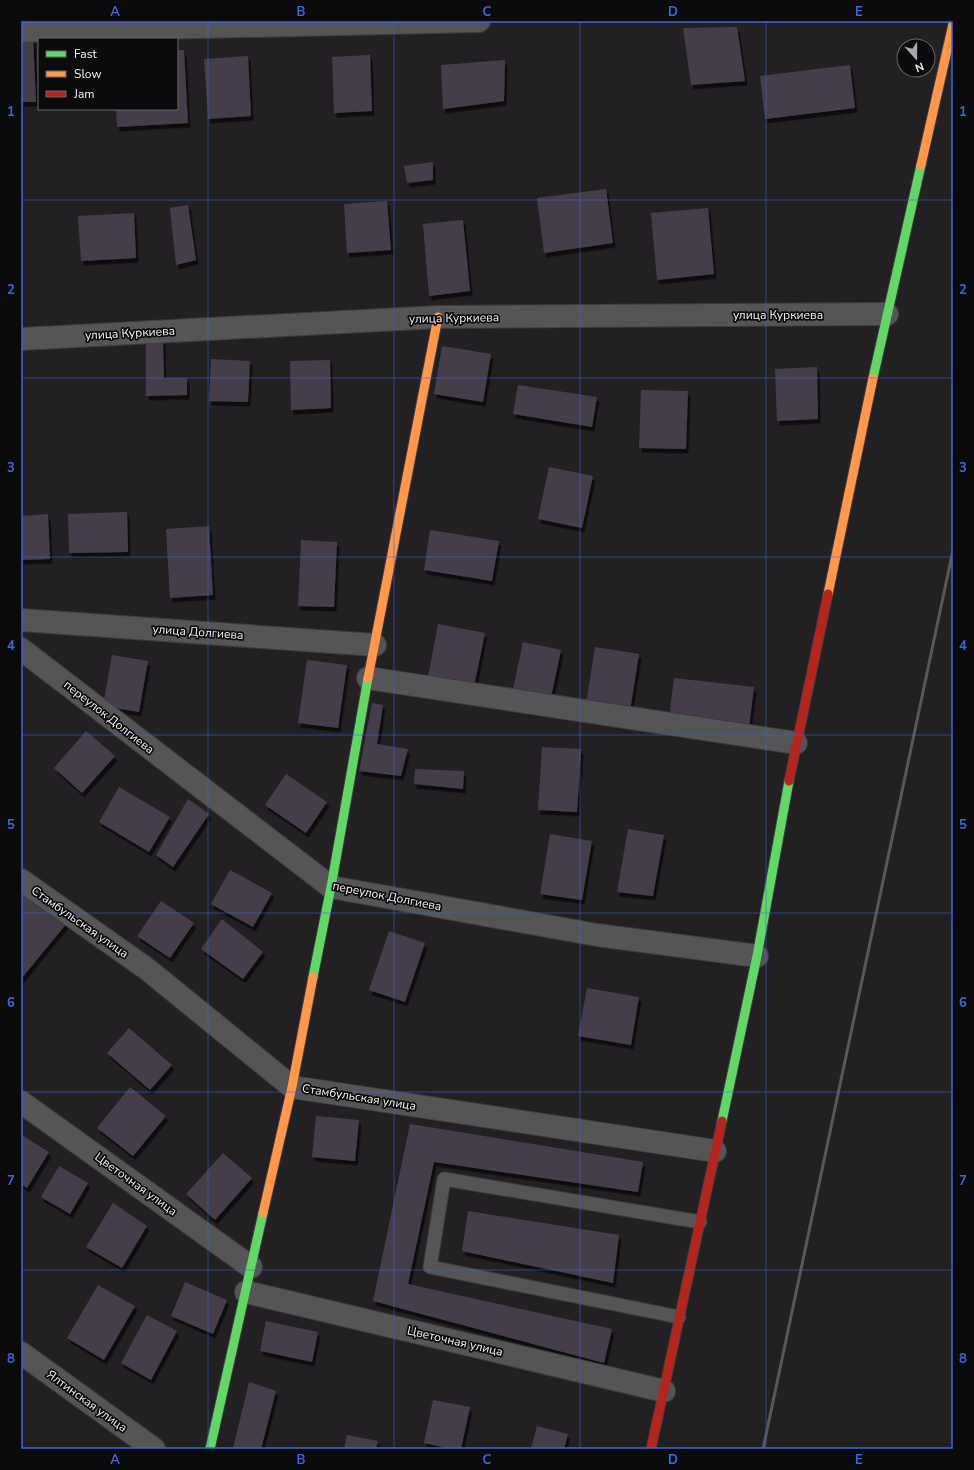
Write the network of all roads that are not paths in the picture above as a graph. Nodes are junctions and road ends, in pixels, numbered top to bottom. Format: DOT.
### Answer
graph roads {
  1 [pos="479,21"];
  2 [pos="953,24"];
  3 [pos="21,31"];
  4 [pos="887,314"];
  5 [pos="438,317"];
  6 [pos="21,339"];
  7 [pos="21,620"];
  8 [pos="375,645"];
  9 [pos="21,649"];
  10 [pos="368,678"];
  11 [pos="796,743"];
  12 [pos="21,880"];
  13 [pos="331,887"];
  14 [pos="756,956"];
  15 [pos="292,1087"];
  16 [pos="21,1102"];
  17 [pos="715,1151"];
  18 [pos="700,1222"];
  19 [pos="251,1267"];
  20 [pos="246,1292"];
  21 [pos="679,1317"];
  22 [pos="21,1353"];
  23 [pos="664,1391"];
  24 [pos="154,1449"];
  25 [pos="210,1449"];
  26 [pos="651,1449"];
  1 -- 3 [label="street"];
  2 -- 4 [label="street"];
  4 -- 5 [label="street, улица Куркиева"];
  4 -- 11 [label="street"];
  5 -- 6 [label="street, улица Куркиева"];
  5 -- 8 [label="street"];
  7 -- 8 [label="street, улица Долгиева"];
  8 -- 10 [label="street"];
  9 -- 13 [label="street, переулок Долгиева"];
  10 -- 11 [label="street"];
  10 -- 13 [label="street"];
  11 -- 14 [label="street"];
  12 -- 15 [label="street, Стамбульская улица"];
  13 -- 14 [label="street, переулок Долгиева"];
  13 -- 15 [label="street"];
  14 -- 17 [label="street"];
  15 -- 17 [label="street, Стамбульская улица"];
  15 -- 19 [label="street"];
  16 -- 19 [label="street, Цветочная улица"];
  17 -- 18 [label="street"];
  18 -- 21 [label="street"];
  18 -- 21 [label="lane"];
  19 -- 20 [label="street"];
  20 -- 23 [label="street, Цветочная улица"];
  20 -- 25 [label="street"];
  21 -- 23 [label="street"];
  22 -- 24 [label="street, Ялтинская улица"];
  23 -- 26 [label="street"];
}
